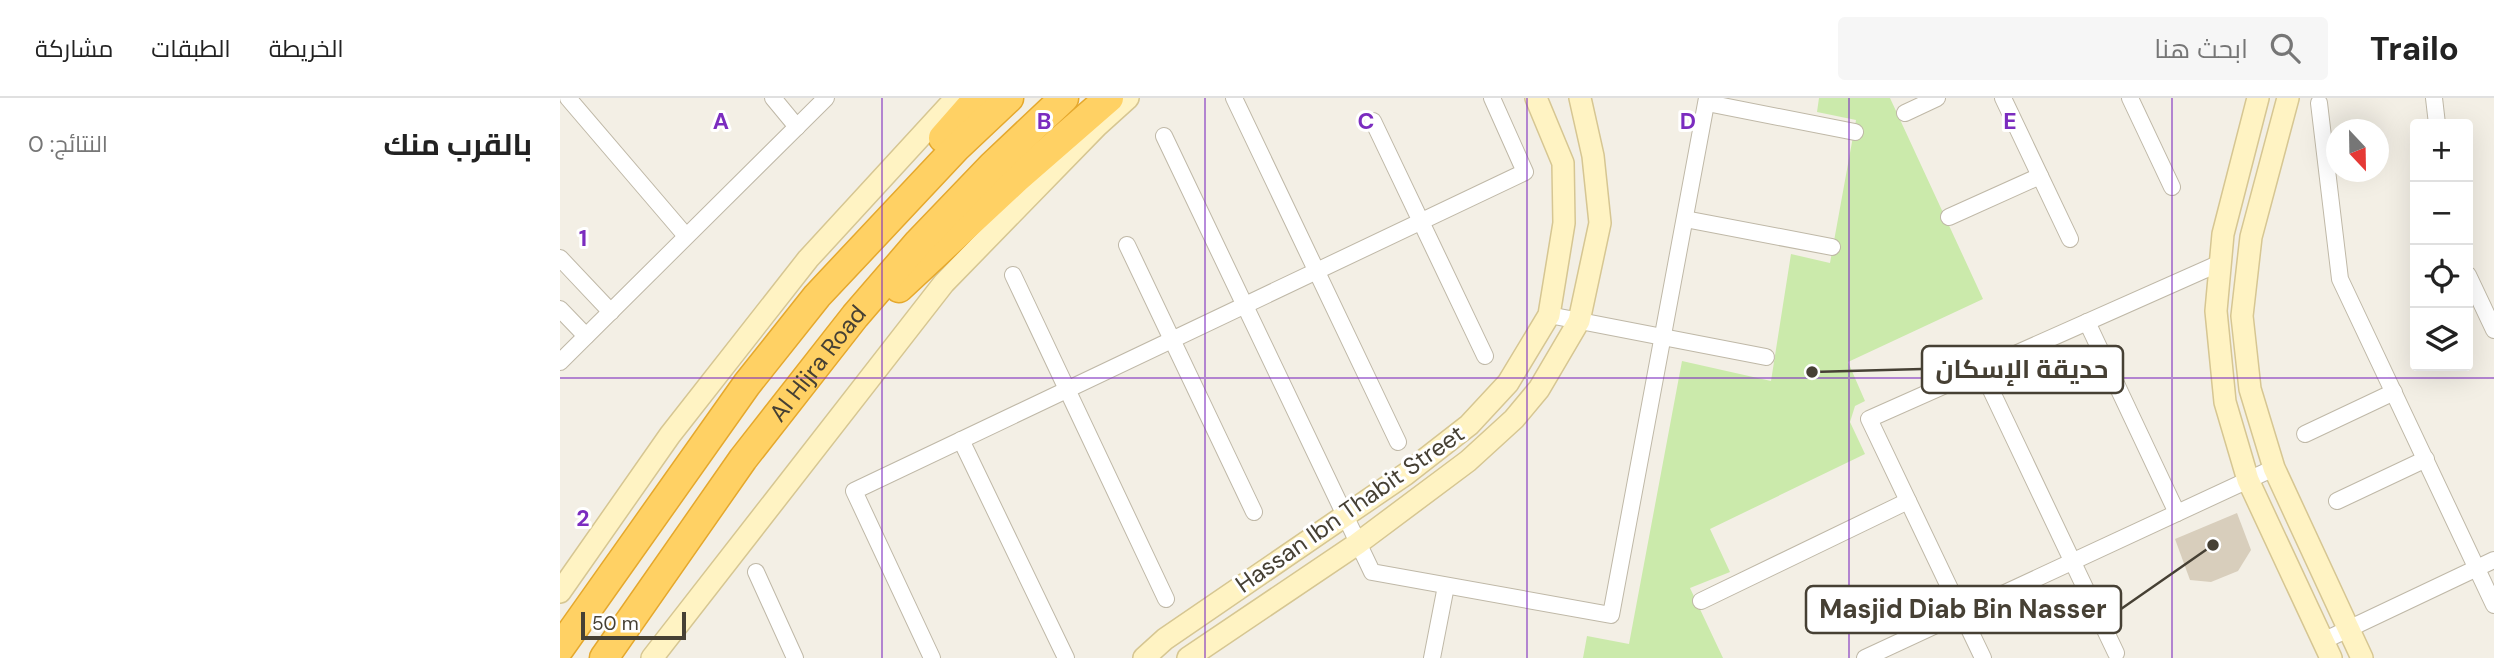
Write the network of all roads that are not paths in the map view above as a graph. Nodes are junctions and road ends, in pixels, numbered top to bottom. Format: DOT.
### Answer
graph roads {
  1 [pos="568,98"];
  2 [pos="773,98"];
  3 [pos="826,98"];
  4 [pos="956,98"];
  5 [pos="978,98"];
  6 [pos="1009,98"];
  7 [pos="1064,98"];
  8 [pos="1109,98"];
  9 [pos="1128,98"];
  10 [pos="1234,98"];
  11 [pos="1492,98"];
  12 [pos="1536,98"];
  13 [pos="1580,98"];
  14 [pos="1937,98"];
  15 [pos="2003,98"];
  16 [pos="2130,98"];
  17 [pos="2258,98"];
  18 [pos="2288,98"];
  19 [pos="2434,98"];
  20 [pos="1707,101"];
  21 [pos="2319,103"];
  22 [pos="1905,113"];
  23 [pos="2436,119"];
  24 [pos="1373,121"];
  25 [pos="797,127"];
  26 [pos="1854,132"];
  27 [pos="1164,136"];
  28 [pos="2040,176"];
  29 [pos="2172,187"];
  30 [pos="1949,217"];
  31 [pos="1685,219"];
  32 [pos="1421,222"];
  33 [pos="686,236"];
  34 [pos="2070,239"];
  35 [pos="1127,245"];
  36 [pos="1832,247"];
  37 [pos="560,258"];
  38 [pos="849,260"];
  39 [pos="2220,263"];
  40 [pos="1317,271"];
  41 [pos="1013,275"];
  42 [pos="2473,286"];
  43 [pos="1245,305"];
  44 [pos="560,309"];
  45 [pos="611,312"];
  46 [pos="1549,315"];
  47 [pos="1579,321"];
  48 [pos="2087,322"];
  49 [pos="2494,330"];
  50 [pos="586,337"];
  51 [pos="1663,337"];
  52 [pos="1172,340"];
  53 [pos="1485,356"];
  54 [pos="1766,357"];
  55 [pos="560,362"];
  56 [pos="1981,369"];
  57 [pos="1067,390"];
  58 [pos="2394,392"];
  59 [pos="794,394"];
  60 [pos="2305,434"];
  61 [pos="961,440"];
  62 [pos="1398,442"];
  63 [pos="2426,459"];
  64 [pos="2274,468"];
  65 [pos="2248,480"];
  66 [pos="1908,501"];
  67 [pos="2337,501"];
  68 [pos="1254,512"];
  69 [pos="2177,513"];
  70 [pos="1345,516"];
  71 [pos="1357,544"];
  72 [pos="2494,560"];
  73 [pos="2073,561"];
  74 [pos="2477,568"];
  75 [pos="756,572"];
  76 [pos="1446,586"];
  77 [pos="602,587"];
  78 [pos="560,592"];
  79 [pos="1166,599"];
  80 [pos="1701,601"];
  81 [pos="2494,605"];
  82 [pos="1961,613"];
  83 [pos="2349,629"];
  84 [pos="560,637"];
  85 [pos="560,648"];
  86 [pos="2327,650"];
  87 [pos="2116,653"];
  88 [pos="928,657"];
  89 [pos="604,658"];
  90 [pos="652,658"];
  91 [pos="796,658"];
  92 [pos="1066,658"];
  93 [pos="1144,658"];
  94 [pos="1188,658"];
  95 [pos="1432,658"];
  96 [pos="1865,658"];
  97 [pos="1983,658"];
  98 [pos="2362,658"];
  1 -- 33 [label="street"];
  2 -- 25 [label="street"];
  3 -- 25 [label="street"];
  4 -- 78 [label="street"];
  5 -- 38 [label="highway"];
  6 -- 38 [label="highway, Al Hijra Road"];
  7 -- 59 [label="highway, Al Hijra Road"];
  8 -- 59 [label="highway"];
  9 -- 90 [label="street"];
  10 -- 40 [label="street"];
  11 -- 32 [label="street"];
  12 -- 46 [label="street, Hassan Ibn Thabit Street"];
  13 -- 47 [label="street, Hassan Ibn Thabit Street"];
  14 -- 22 [label="street"];
  15 -- 28 [label="street"];
  16 -- 29 [label="street"];
  17 -- 39 [label="street"];
  18 -- 64 [label="street"];
  19 -- 23 [label="street"];
  20 -- 26 [label="street"];
  20 -- 31 [label="street"];
  21 -- 58 [label="street"];
  24 -- 32 [label="street"];
  25 -- 33 [label="street"];
  27 -- 43 [label="street"];
  28 -- 30 [label="street"];
  28 -- 34 [label="street"];
  31 -- 36 [label="street"];
  31 -- 51 [label="street"];
  32 -- 40 [label="street"];
  32 -- 53 [label="street"];
  33 -- 45 [label="street"];
  35 -- 52 [label="street"];
  37 -- 45 [label="street"];
  38 -- 77 [label="highway, Al Hijra Road"];
  39 -- 48 [label="street"];
  39 -- 65 [label="street"];
  40 -- 43 [label="street"];
  40 -- 62 [label="street"];
  41 -- 57 [label="street"];
  42 -- 49 [label="street"];
  43 -- 52 [label="street"];
  43 -- 70 [label="street"];
  44 -- 50 [label="street"];
  45 -- 50 [label="street"];
  46 -- 47 [label="street"];
  46 -- 70 [label="street, Hassan Ibn Thabit Street"];
  47 -- 51 [label="street"];
  47 -- 71 [label="street, Hassan Ibn Thabit Street"];
  48 -- 56 [label="street"];
  48 -- 69 [label="street"];
  50 -- 55 [label="street"];
  51 -- 54 [label="street"];
  51 -- 76 [label="street"];
  52 -- 57 [label="street"];
  52 -- 68 [label="street"];
  56 -- 66 [label="street"];
  56 -- 73 [label="street"];
  57 -- 61 [label="street"];
  57 -- 79 [label="street"];
  58 -- 60 [label="street"];
  58 -- 63 [label="street"];
  59 -- 89 [label="highway, Al Hijra Road"];
  61 -- 88 [label="street"];
  61 -- 92 [label="street"];
  63 -- 67 [label="street"];
  63 -- 74 [label="street"];
  64 -- 65 [label="street"];
  64 -- 83 [label="street"];
  65 -- 69 [label="street"];
  65 -- 86 [label="street"];
  66 -- 80 [label="street"];
  66 -- 82 [label="street"];
  69 -- 73 [label="street"];
  70 -- 71 [label="street"];
  70 -- 93 [label="street, Hassan Ibn Thabit Street"];
  71 -- 76 [label="street"];
  71 -- 94 [label="street, Hassan Ibn Thabit Street"];
  72 -- 74 [label="street"];
  73 -- 82 [label="street"];
  73 -- 87 [label="street"];
  74 -- 81 [label="street"];
  74 -- 83 [label="street"];
  75 -- 91 [label="street"];
  76 -- 95 [label="street"];
  77 -- 84 [label="highway"];
  77 -- 85 [label="highway, Al Hijra Road"];
  82 -- 96 [label="street"];
  82 -- 97 [label="street"];
  83 -- 86 [label="street"];
  83 -- 98 [label="street"];
}
